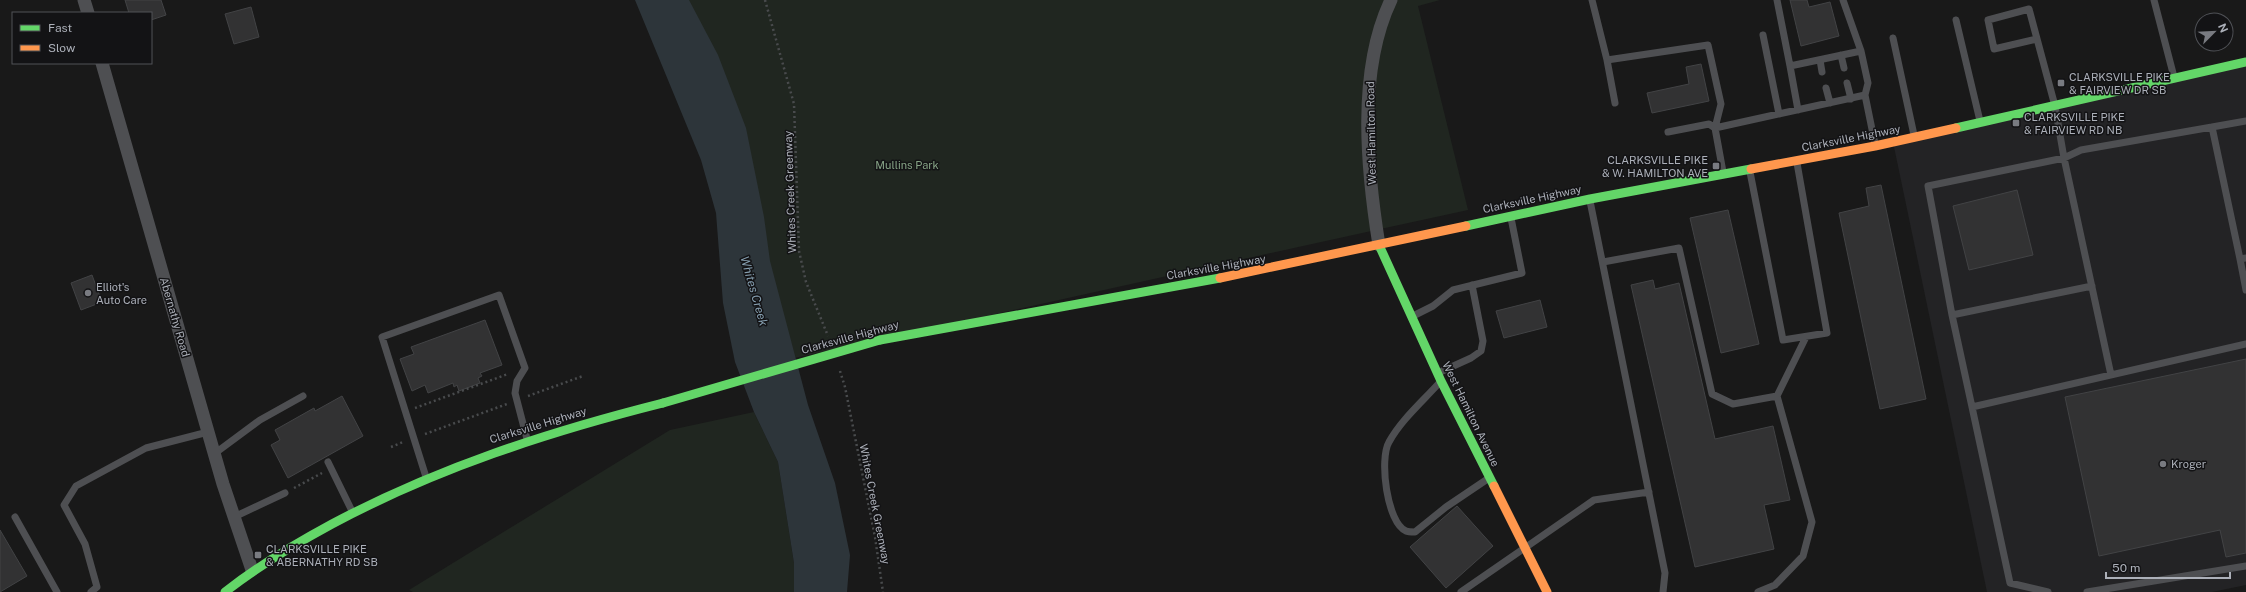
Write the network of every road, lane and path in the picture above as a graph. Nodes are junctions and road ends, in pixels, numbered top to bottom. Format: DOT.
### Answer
graph roads {
  1 [pos="84,0"];
  2 [pos="765,0"];
  3 [pos="1391,0"];
  4 [pos="1592,0"];
  5 [pos="1777,0"];
  6 [pos="1843,0"];
  7 [pos="2154,0"];
  8 [pos="88,12"];
  9 [pos="1956,20"];
  10 [pos="1763,35"];
  11 [pos="1893,38"];
  12 [pos="2037,39"];
  13 [pos="1861,51"];
  14 [pos="1841,55"];
  15 [pos="1607,60"];
  16 [pos="1820,60"];
  17 [pos="2246,62"];
  18 [pos="102,64"];
  19 [pos="1790,66"];
  20 [pos="1844,68"];
  21 [pos="1822,72"];
  22 [pos="2174,79"];
  23 [pos="1847,83"];
  24 [pos="1826,88"];
  25 [pos="1865,96"];
  26 [pos="1851,99"];
  27 [pos="1615,103"];
  28 [pos="1830,103"];
  29 [pos="2055,106"];
  30 [pos="1798,110"];
  31 [pos="1779,114"];
  32 [pos="2246,121"];
  33 [pos="1980,123"];
  34 [pos="2212,127"];
  35 [pos="1715,128"];
  36 [pos="1668,132"];
  37 [pos="1914,138"];
  38 [pos="1875,146"];
  39 [pos="2064,158"];
  40 [pos="1797,161"];
  41 [pos="1750,169"];
  42 [pos="1723,174"];
  43 [pos="1590,199"];
  44 [pos="1511,216"];
  45 [pos="1379,245"];
  46 [pos="2243,259"];
  47 [pos="1603,262"];
  48 [pos="1472,285"];
  49 [pos="2092,286"];
  50 [pos="2246,290"];
  51 [pos="1412,316"];
  52 [pos="1952,316"];
  53 [pos="1806,337"];
  54 [pos="831,340"];
  55 [pos="2246,344"];
  56 [pos="838,365"];
  57 [pos="525,368"];
  58 [pos="2111,375"];
  59 [pos="583,376"];
  60 [pos="1440,377"];
  61 [pos="303,396"];
  62 [pos="1777,396"];
  63 [pos="517,400"];
  64 [pos="1972,407"];
  65 [pos="405,411"];
  66 [pos="208,432"];
  67 [pos="414,439"];
  68 [pos="527,439"];
  69 [pos="391,447"];
  70 [pos="214,454"];
  71 [pos="330,465"];
  72 [pos="426,478"];
  73 [pos="1489,478"];
  74 [pos="1649,492"];
  75 [pos="285,493"];
  76 [pos="353,513"];
  77 [pos="15,517"];
  78 [pos="234,517"];
  79 [pos="1525,549"];
  80 [pos="2246,566"];
  81 [pos="252,570"];
  82 [pos="57,592"];
  83 [pos="91,592"];
  84 [pos="225,592"];
  85 [pos="883,592"];
  86 [pos="1461,592"];
  87 [pos="1547,592"];
  88 [pos="1663,592"];
  89 [pos="1758,592"];
  90 [pos="2048,592"];
  91 [pos="2087,592"];
  1 -- 8 [label="street"];
  2 -- 54 [label="path, Whites Creek Greenway"];
  3 -- 45 [label="street, West Hamilton Road"];
  4 -- 15 [label="lane"];
  5 -- 19 [label="lane"];
  6 -- 13 [label="lane"];
  7 -- 22 [label="lane"];
  9 -- 33 [label="lane"];
  10 -- 31 [label="lane"];
  11 -- 37 [label="lane"];
  12 -- 12 [label="lane"];
  12 -- 29 [label="lane"];
  13 -- 14 [label="lane"];
  13 -- 25 [label="lane"];
  14 -- 16 [label="lane"];
  14 -- 20 [label="lane"];
  15 -- 27 [label="lane"];
  15 -- 35 [label="lane"];
  16 -- 19 [label="lane"];
  16 -- 21 [label="lane"];
  17 -- 22 [label="main road, Clarksville Highway"];
  18 -- 66 [label="street, Abernathy Road"];
  19 -- 30 [label="lane"];
  22 -- 29 [label="main road, Clarksville Highway"];
  23 -- 26 [label="lane"];
  24 -- 28 [label="lane"];
  25 -- 26 [label="lane"];
  25 -- 38 [label="lane"];
  26 -- 28 [label="lane"];
  28 -- 30 [label="lane"];
  29 -- 33 [label="main road, Clarksville Highway"];
  29 -- 39 [label="lane"];
  30 -- 31 [label="lane"];
  31 -- 35 [label="lane"];
  32 -- 34 [label="lane"];
  33 -- 37 [label="main road, Clarksville Highway"];
  34 -- 39 [label="lane"];
  34 -- 46 [label="lane"];
  35 -- 36 [label="lane"];
  35 -- 42 [label="lane"];
  37 -- 38 [label="main road, Clarksville Highway"];
  38 -- 40 [label="main road, Clarksville Highway"];
  39 -- 49 [label="lane"];
  39 -- 52 [label="lane"];
  40 -- 41 [label="main road, Clarksville Highway"];
  40 -- 53 [label="lane"];
  41 -- 42 [label="main road, Clarksville Highway"];
  41 -- 53 [label="lane"];
  42 -- 43 [label="main road, Clarksville Highway"];
  43 -- 44 [label="main road, Clarksville Highway"];
  43 -- 47 [label="lane"];
  44 -- 45 [label="main road, Clarksville Highway"];
  44 -- 48 [label="lane"];
  45 -- 51 [label="main road, West Hamilton Avenue"];
  45 -- 68 [label="main road, Clarksville Highway, bridge"];
  46 -- 50 [label="lane"];
  47 -- 62 [label="lane"];
  47 -- 74 [label="lane"];
  48 -- 51 [label="lane"];
  48 -- 60 [label="lane"];
  49 -- 52 [label="lane"];
  49 -- 58 [label="lane"];
  51 -- 60 [label="main road, West Hamilton Avenue"];
  52 -- 64 [label="lane"];
  53 -- 62 [label="lane"];
  55 -- 58 [label="lane"];
  56 -- 85 [label="path, Whites Creek Greenway"];
  57 -- 63 [label="lane"];
  57 -- 65 [label="path"];
  57 -- 65 [label="lane"];
  58 -- 64 [label="lane"];
  59 -- 63 [label="path"];
  60 -- 73 [label="main road, West Hamilton Avenue"];
  60 -- 73 [label="lane"];
  61 -- 70 [label="lane"];
  62 -- 89 [label="lane"];
  63 -- 67 [label="path"];
  63 -- 68 [label="lane"];
  64 -- 90 [label="lane"];
  65 -- 67 [label="lane"];
  66 -- 70 [label="street, Abernathy Road"];
  66 -- 83 [label="lane"];
  67 -- 69 [label="path"];
  67 -- 72 [label="lane"];
  68 -- 72 [label="main road, Clarksville Highway"];
  70 -- 78 [label="street, Abernathy Road"];
  71 -- 75 [label="path"];
  71 -- 76 [label="lane"];
  72 -- 76 [label="main road, Clarksville Highway"];
  73 -- 79 [label="main road, West Hamilton Avenue"];
  74 -- 79 [label="lane"];
  74 -- 88 [label="lane"];
  75 -- 78 [label="lane"];
  76 -- 81 [label="main road, Clarksville Highway"];
  77 -- 82 [label="lane"];
  78 -- 81 [label="street, Abernathy Road"];
  79 -- 86 [label="lane"];
  79 -- 87 [label="main road, West Hamilton Avenue"];
  80 -- 91 [label="lane"];
  81 -- 84 [label="main road, Clarksville Highway"];
}
